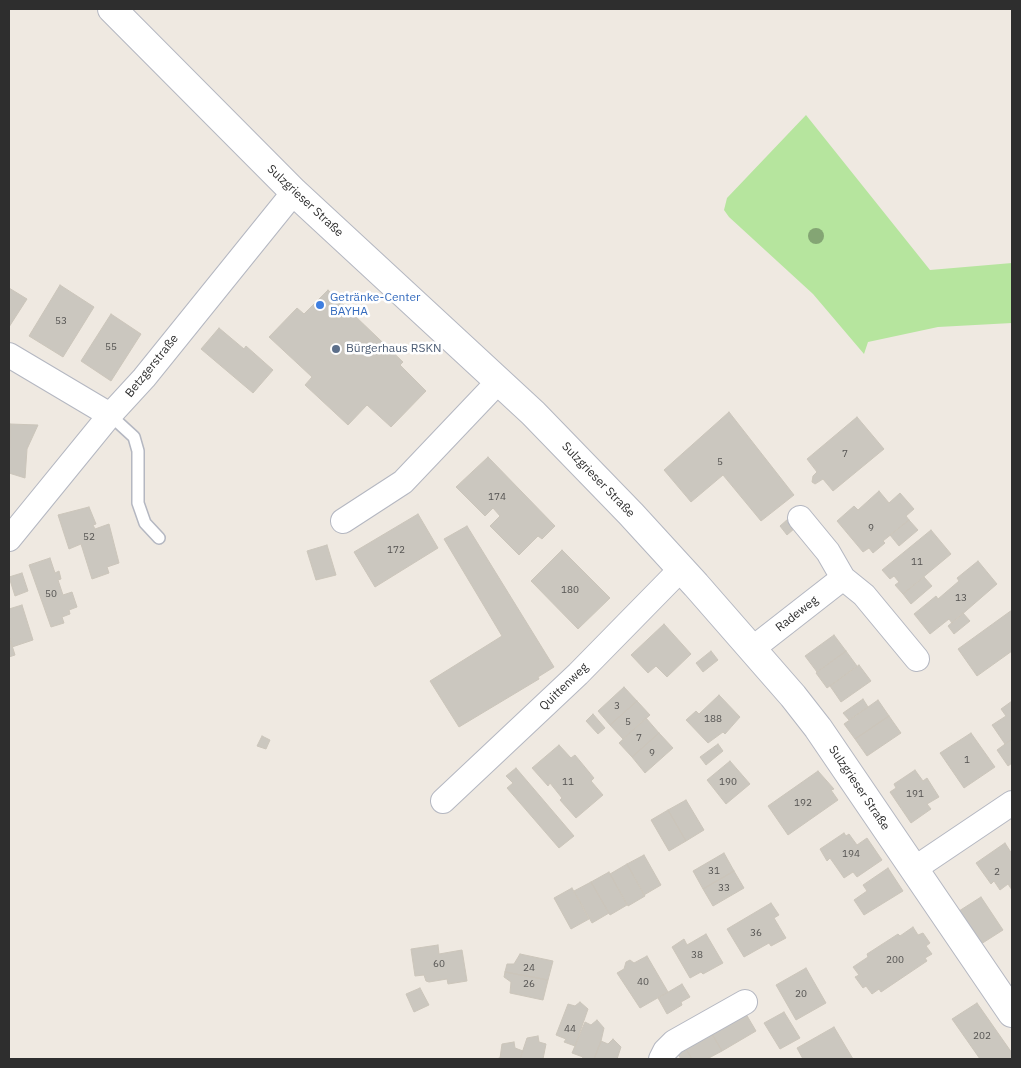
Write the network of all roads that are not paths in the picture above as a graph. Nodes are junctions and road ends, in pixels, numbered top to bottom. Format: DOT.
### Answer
graph roads {
  1 [pos="112,9"];
  2 [pos="294,192"];
  3 [pos="9,355"];
  4 [pos="498,382"];
  5 [pos="110,414"];
  6 [pos="800,518"];
  7 [pos="342,521"];
  8 [pos="159,538"];
  9 [pos="9,540"];
  10 [pos="681,569"];
  11 [pos="843,578"];
  12 [pos="752,649"];
  13 [pos="917,658"];
  14 [pos="443,801"];
  15 [pos="1012,803"];
  16 [pos="914,869"];
  17 [pos="745,1002"];
  18 [pos="1012,1013"];
  19 [pos="661,1058"];
  1 -- 2 [label="street, Sulzgrieser Straße"];
  2 -- 4 [label="street, Sulzgrieser Straße"];
  2 -- 5 [label="street, Betzgerstraße"];
  3 -- 5 [label="street"];
  4 -- 7 [label="street"];
  4 -- 10 [label="street, Sulzgrieser Straße"];
  5 -- 8 [label="lane"];
  5 -- 9 [label="street, Betzgerstraße"];
  6 -- 11 [label="street"];
  10 -- 12 [label="street, Sulzgrieser Straße"];
  10 -- 14 [label="street, Quittenweg"];
  11 -- 12 [label="street, Radeweg"];
  11 -- 13 [label="street"];
  12 -- 16 [label="street, Sulzgrieser Straße"];
  15 -- 16 [label="street"];
  16 -- 18 [label="street, Sulzgrieser Straße"];
  17 -- 19 [label="street"];
}
